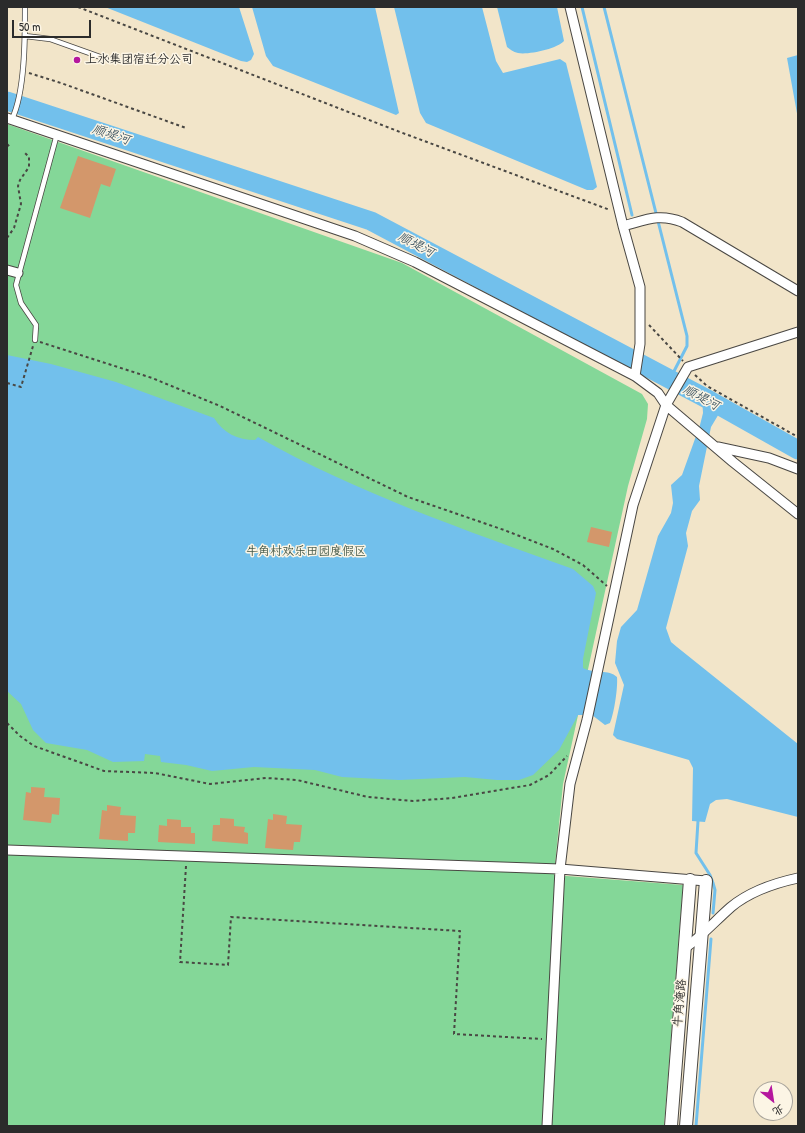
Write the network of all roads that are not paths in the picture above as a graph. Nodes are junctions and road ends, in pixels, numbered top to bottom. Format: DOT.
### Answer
graph roads {
  1 [pos="25,7"];
  2 [pos="570,7"];
  3 [pos="25,36"];
  4 [pos="106,59"];
  5 [pos="12,117"];
  6 [pos="57,134"];
  7 [pos="623,226"];
  8 [pos="7,270"];
  9 [pos="18,273"];
  10 [pos="798,291"];
  11 [pos="798,332"];
  12 [pos="35,340"];
  13 [pos="635,375"];
  14 [pos="666,405"];
  15 [pos="714,446"];
  16 [pos="798,469"];
  17 [pos="798,514"];
  18 [pos="7,850"];
  19 [pos="560,869"];
  20 [pos="798,878"];
  21 [pos="690,880"];
  22 [pos="706,881"];
  23 [pos="702,936"];
  24 [pos="685,948"];
  25 [pos="547,1126"];
  26 [pos="671,1126"];
  27 [pos="686,1126"];
  1 -- 3 [label="lane"];
  2 -- 7 [label="street"];
  3 -- 4 [label="lane"];
  3 -- 5 [label="lane"];
  5 -- 6 [label="street"];
  6 -- 9 [label="lane"];
  6 -- 13 [label="street"];
  7 -- 10 [label="street"];
  7 -- 13 [label="street"];
  8 -- 9 [label="street"];
  9 -- 12 [label="lane"];
  11 -- 14 [label="street"];
  13 -- 14 [label="street"];
  14 -- 15 [label="street"];
  14 -- 19 [label="street"];
  15 -- 16 [label="street"];
  15 -- 17 [label="street"];
  18 -- 19 [label="street"];
  19 -- 21 [label="street"];
  19 -- 25 [label="street"];
  20 -- 23 [label="street"];
  21 -- 22 [label="street"];
  21 -- 24 [label="street, 牛角淹路"];
  22 -- 23 [label="street, 牛角淹路"];
  23 -- 24 [label="street"];
  23 -- 27 [label="street, 牛角淹路"];
  24 -- 26 [label="street, 牛角淹路"];
}
